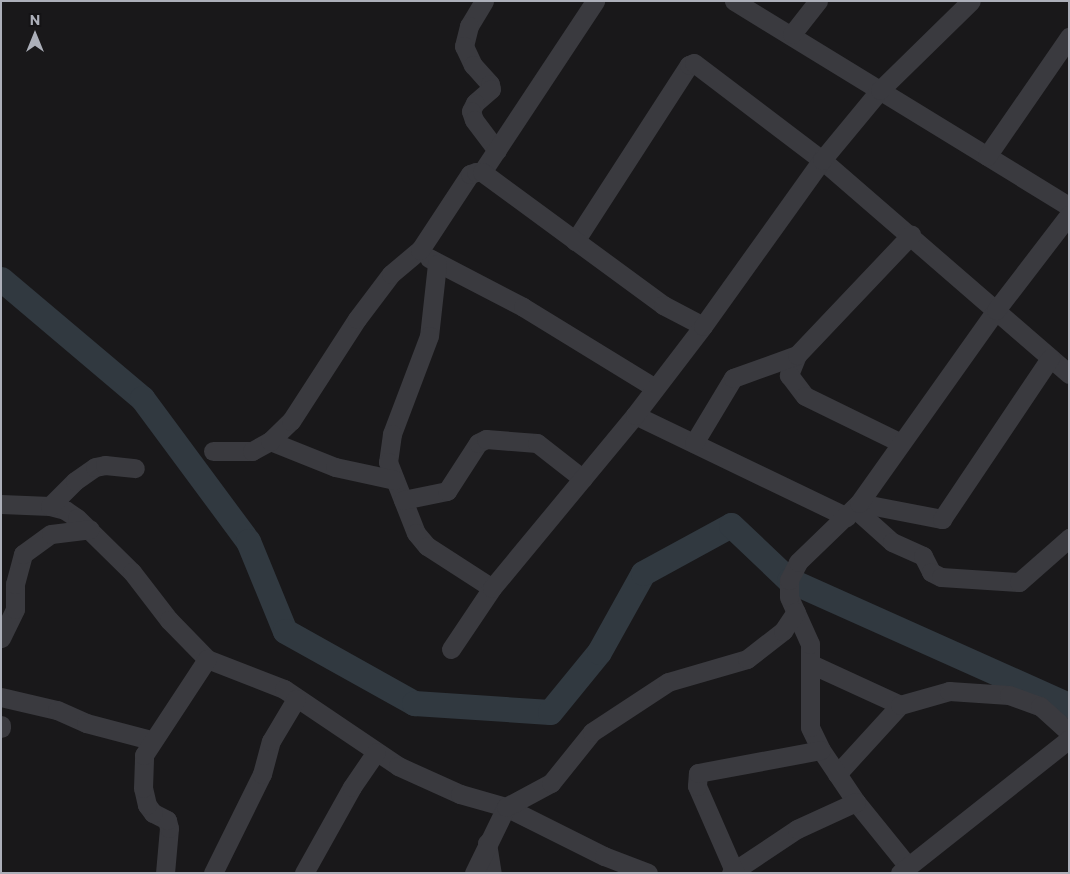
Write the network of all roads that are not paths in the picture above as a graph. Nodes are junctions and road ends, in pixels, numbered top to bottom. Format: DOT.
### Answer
graph roads {
  1 [pos="484,1"];
  2 [pos="595,1"];
  3 [pos="734,1"];
  4 [pos="818,1"];
  5 [pos="971,1"];
  6 [pos="792,34"];
  7 [pos="1069,37"];
  8 [pos="880,90"];
  9 [pos="497,150"];
  10 [pos="987,156"];
  11 [pos="822,160"];
  12 [pos="482,172"];
  13 [pos="1069,206"];
  14 [pos="1069,215"];
  15 [pos="912,235"];
  16 [pos="575,242"];
  17 [pos="420,250"];
  18 [pos="437,264"];
  19 [pos="996,310"];
  20 [pos="703,326"];
  21 [pos="797,355"];
  22 [pos="1050,358"];
  23 [pos="1069,374"];
  24 [pos="656,388"];
  25 [pos="635,415"];
  26 [pos="270,442"];
  27 [pos="694,443"];
  28 [pos="901,443"];
  29 [pos="213,451"];
  30 [pos="135,468"];
  31 [pos="582,478"];
  32 [pos="395,480"];
  33 [pos="403,500"];
  34 [pos="1,504"];
  35 [pos="50,506"];
  36 [pos="879,507"];
  37 [pos="854,509"];
  38 [pos="90,529"];
  39 [pos="886,537"];
  40 [pos="1069,538"];
  41 [pos="492,588"];
  42 [pos="796,612"];
  43 [pos="1,638"];
  44 [pos="451,649"];
  45 [pos="207,659"];
  46 [pos="811,664"];
  47 [pos="1,697"];
  48 [pos="296,699"];
  49 [pos="900,706"];
  50 [pos="1069,732"];
  51 [pos="1069,739"];
  52 [pos="151,740"];
  53 [pos="821,750"];
  54 [pos="376,752"];
  55 [pos="837,774"];
  56 [pos="856,802"];
  57 [pos="506,807"];
  58 [pos="487,843"];
  59 [pos="903,869"];
  60 [pos="733,872"];
  61 [pos="165,873"];
  62 [pos="213,873"];
  63 [pos="304,873"];
  64 [pos="474,873"];
  65 [pos="492,873"];
  66 [pos="648,873"];
  1 -- 9 [label="street"];
  2 -- 9 [label="street"];
  3 -- 6 [label="street"];
  4 -- 6 [label="street"];
  5 -- 8 [label="street"];
  6 -- 8 [label="street"];
  7 -- 10 [label="street"];
  8 -- 10 [label="street"];
  8 -- 11 [label="street"];
  9 -- 12 [label="street"];
  10 -- 13 [label="street"];
  11 -- 15 [label="street"];
  11 -- 16 [label="street"];
  11 -- 20 [label="street"];
  12 -- 16 [label="street"];
  12 -- 17 [label="street"];
  14 -- 19 [label="street"];
  15 -- 19 [label="street"];
  15 -- 21 [label="street"];
  16 -- 20 [label="street"];
  17 -- 18 [label="street"];
  17 -- 26 [label="street"];
  18 -- 24 [label="street"];
  18 -- 32 [label="street"];
  19 -- 22 [label="street"];
  19 -- 28 [label="street"];
  20 -- 24 [label="street"];
  21 -- 27 [label="street"];
  21 -- 28 [label="street"];
  22 -- 23 [label="street"];
  22 -- 36 [label="street"];
  24 -- 25 [label="street"];
  25 -- 27 [label="street"];
  25 -- 31 [label="street"];
  26 -- 29 [label="street"];
  26 -- 32 [label="street"];
  27 -- 37 [label="street"];
  28 -- 37 [label="street"];
  30 -- 35 [label="street"];
  31 -- 33 [label="street"];
  31 -- 41 [label="street"];
  32 -- 33 [label="street"];
  33 -- 41 [label="street"];
  34 -- 35 [label="street"];
  35 -- 38 [label="street"];
  36 -- 37 [label="street"];
  36 -- 39 [label="street"];
  37 -- 39 [label="street"];
  37 -- 42 [label="street"];
  38 -- 43 [label="street"];
  38 -- 45 [label="street"];
  39 -- 40 [label="street"];
  41 -- 44 [label="street"];
  42 -- 46 [label="street"];
  42 -- 57 [label="street"];
  45 -- 48 [label="street"];
  45 -- 52 [label="street"];
  46 -- 49 [label="street"];
  46 -- 53 [label="street"];
  47 -- 52 [label="street"];
  48 -- 54 [label="street"];
  48 -- 62 [label="street"];
  49 -- 50 [label="street"];
  49 -- 55 [label="street"];
  51 -- 59 [label="street"];
  52 -- 61 [label="street"];
  53 -- 55 [label="street"];
  53 -- 60 [label="street"];
  54 -- 57 [label="street"];
  54 -- 63 [label="street"];
  55 -- 56 [label="street"];
  56 -- 59 [label="street"];
  56 -- 60 [label="street"];
  57 -- 58 [label="street"];
  57 -- 66 [label="street"];
  58 -- 64 [label="street"];
  58 -- 65 [label="street"];
}
